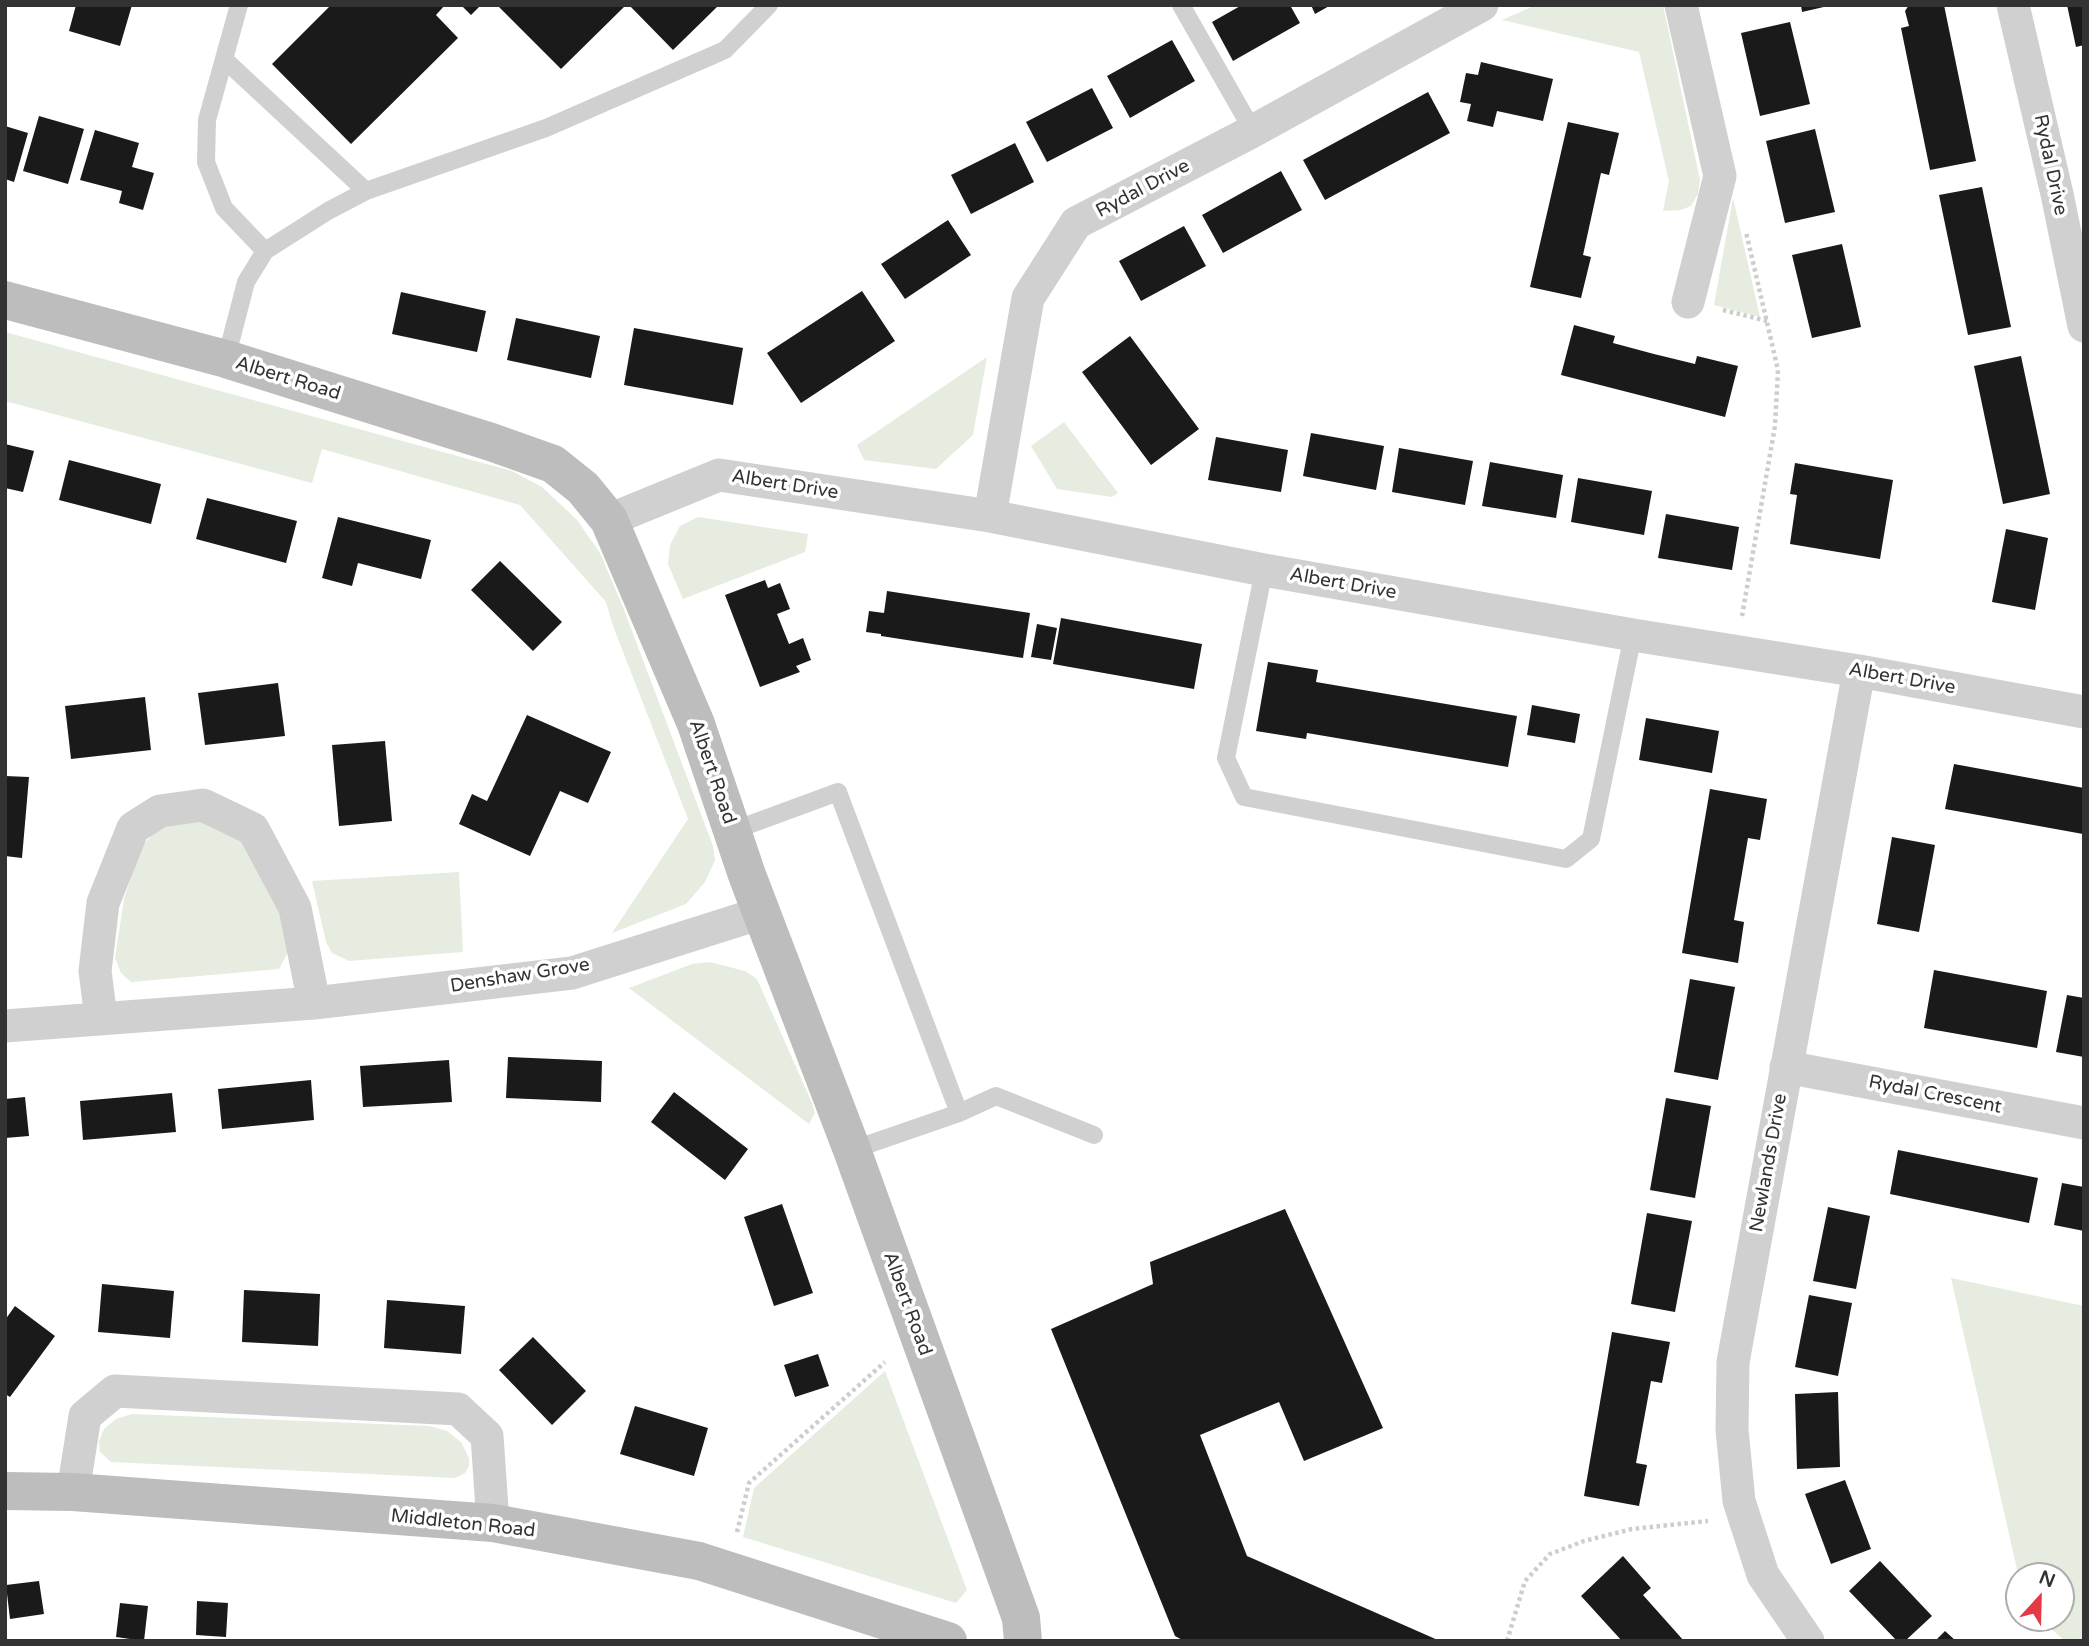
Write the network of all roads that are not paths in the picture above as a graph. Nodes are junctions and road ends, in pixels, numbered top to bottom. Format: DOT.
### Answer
graph roads {
  1 [pos="239,5"];
  2 [pos="769,5"];
  3 [pos="1181,5"];
  4 [pos="1482,5"];
  5 [pos="1681,5"];
  6 [pos="2013,5"];
  7 [pos="225,60"];
  8 [pos="1253,131"];
  9 [pos="366,191"];
  10 [pos="265,251"];
  11 [pos="5,300"];
  12 [pos="1688,302"];
  13 [pos="2084,326"];
  14 [pos="226,359"];
  15 [pos="990,516"];
  16 [pos="610,520"];
  17 [pos="1264,570"];
  18 [pos="1633,635"];
  19 [pos="1859,671"];
  20 [pos="2084,712"];
  21 [pos="732,831"];
  22 [pos="761,913"];
  23 [pos="314,1003"];
  24 [pos="101,1018"];
  25 [pos="5,1027"];
  26 [pos="1786,1067"];
  27 [pos="959,1113"];
  28 [pos="2084,1123"];
  29 [pos="1094,1135"];
  30 [pos="852,1150"];
  31 [pos="5,1491"];
  32 [pos="73,1492"];
  33 [pos="493,1523"];
  34 [pos="948,1641"];
  35 [pos="1023,1641"];
  36 [pos="1808,1641"];
  1 -- 7 [label="lane"];
  2 -- 9 [label="lane"];
  3 -- 8 [label="lane"];
  4 -- 8 [label="street, Rydal Drive"];
  5 -- 12 [label="street"];
  6 -- 13 [label="street, Rydal Drive"];
  7 -- 9 [label="lane"];
  7 -- 10 [label="lane"];
  8 -- 15 [label="street, Rydal Drive"];
  9 -- 10 [label="lane"];
  10 -- 14 [label="lane"];
  11 -- 14 [label="street, Albert Road"];
  14 -- 16 [label="street, Albert Road"];
  15 -- 16 [label="street, Albert Drive"];
  15 -- 17 [label="street, Albert Drive"];
  16 -- 21 [label="street, Albert Road"];
  17 -- 18 [label="street, Albert Drive"];
  17 -- 18 [label="lane"];
  18 -- 19 [label="street, Albert Drive"];
  19 -- 20 [label="street, Albert Drive"];
  19 -- 26 [label="street, Newlands Drive"];
  21 -- 22 [label="street, Albert Road"];
  21 -- 27 [label="lane"];
  22 -- 23 [label="street, Denshaw Grove"];
  22 -- 30 [label="street, Albert Road"];
  23 -- 24 [label="street, Denshaw Grove"];
  23 -- 24 [label="street"];
  24 -- 25 [label="street, Denshaw Grove"];
  26 -- 28 [label="street, Rydal Crescent"];
  26 -- 36 [label="street, Newlands Drive"];
  27 -- 29 [label="lane"];
  27 -- 30 [label="lane"];
  30 -- 35 [label="street, Albert Road"];
  31 -- 32 [label="street, Middleton Road"];
  32 -- 33 [label="street, Middleton Road"];
  32 -- 33 [label="street"];
  33 -- 34 [label="street, Middleton Road"];
}
